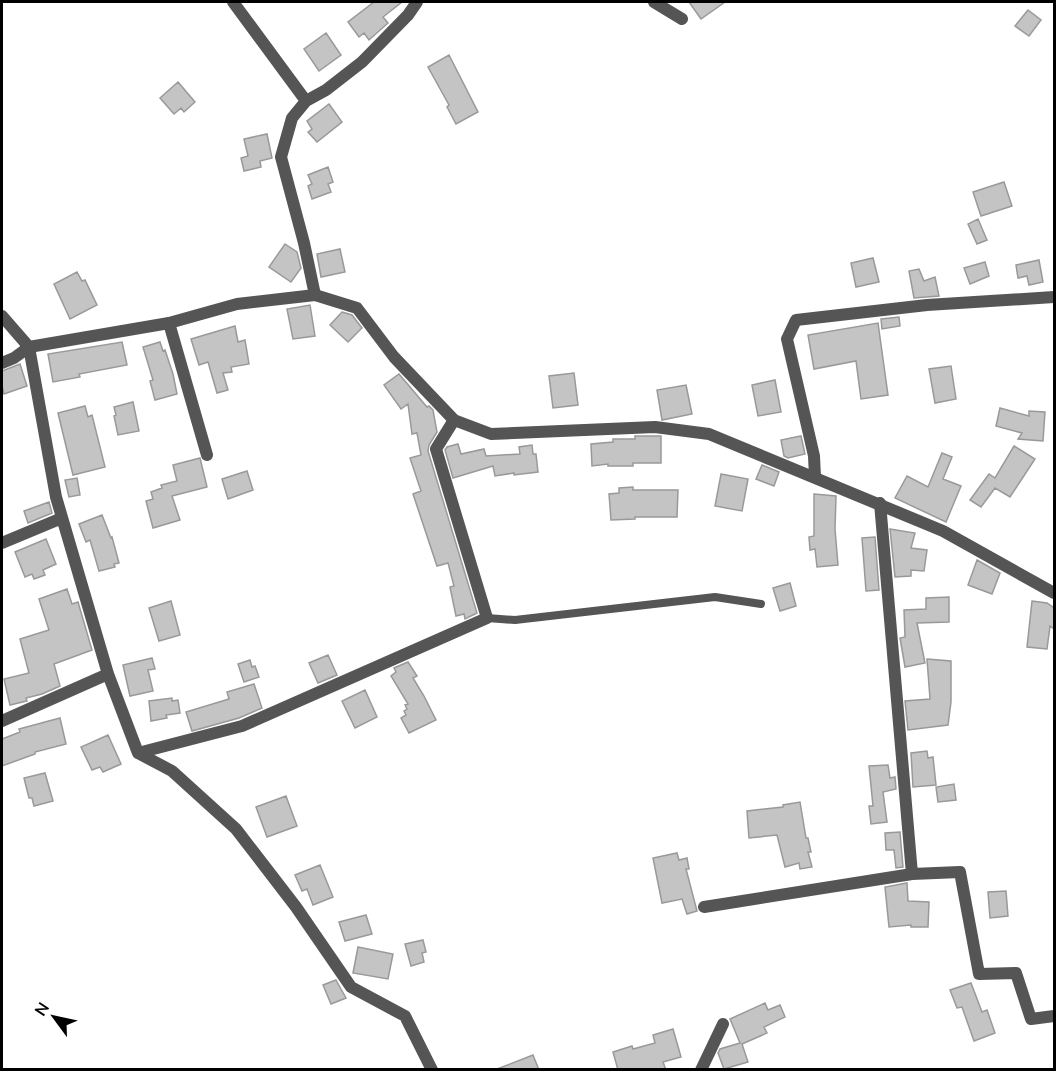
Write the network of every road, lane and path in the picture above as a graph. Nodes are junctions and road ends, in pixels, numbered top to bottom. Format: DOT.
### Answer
graph roads {
  1 [pos="233,2"];
  2 [pos="417,2"];
  3 [pos="654,2"];
  4 [pos="682,19"];
  5 [pos="306,101"];
  6 [pos="315,295"];
  7 [pos="1054,297"];
  8 [pos="2,316"];
  9 [pos="169,323"];
  10 [pos="29,347"];
  11 [pos="2,363"];
  12 [pos="454,420"];
  13 [pos="207,455"];
  14 [pos="814,477"];
  15 [pos="880,503"];
  16 [pos="62,518"];
  17 [pos="2,543"];
  18 [pos="1054,593"];
  19 [pos="761,604"];
  20 [pos="487,618"];
  21 [pos="108,674"];
  22 [pos="2,721"];
  23 [pos="138,753"];
  24 [pos="912,874"];
  25 [pos="704,907"];
  26 [pos="1054,1016"];
  27 [pos="723,1024"];
  28 [pos="432,1070"];
  29 [pos="701,1070"];
  1 -- 5 [label="street"];
  2 -- 5 [label="street"];
  3 -- 4 [label="street"];
  5 -- 6 [label="street"];
  6 -- 9 [label="street"];
  6 -- 12 [label="street"];
  7 -- 14 [label="street"];
  8 -- 10 [label="street"];
  9 -- 10 [label="street"];
  9 -- 13 [label="street"];
  10 -- 11 [label="street"];
  10 -- 16 [label="street"];
  12 -- 14 [label="street"];
  12 -- 20 [label="street"];
  14 -- 15 [label="street"];
  15 -- 18 [label="street"];
  15 -- 24 [label="street"];
  16 -- 17 [label="street"];
  16 -- 21 [label="street"];
  19 -- 20 [label="lane"];
  20 -- 23 [label="street"];
  21 -- 22 [label="street"];
  21 -- 23 [label="street"];
  23 -- 28 [label="street"];
  24 -- 25 [label="street"];
  24 -- 26 [label="street"];
  27 -- 29 [label="street"];
}
